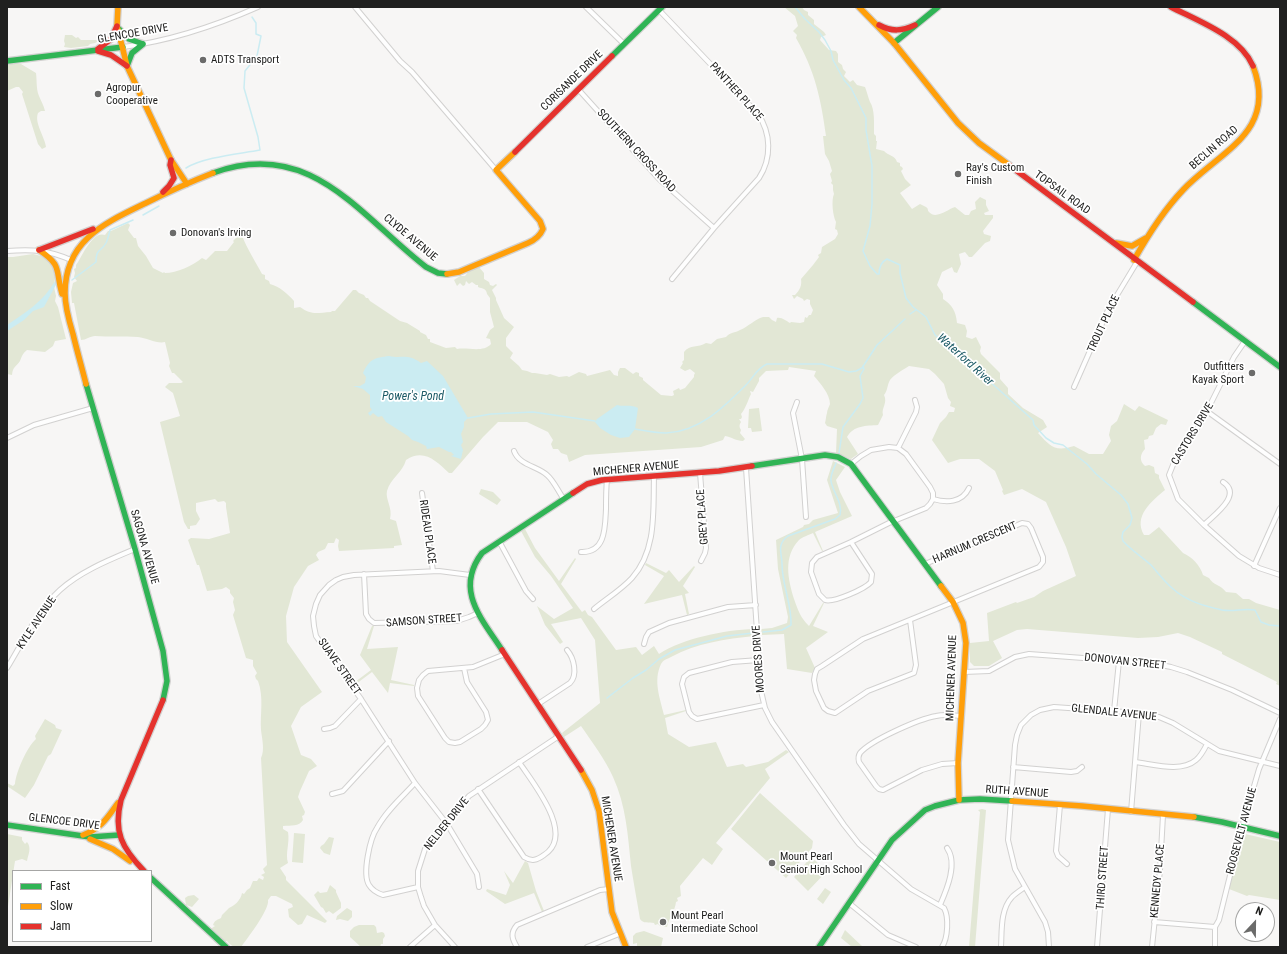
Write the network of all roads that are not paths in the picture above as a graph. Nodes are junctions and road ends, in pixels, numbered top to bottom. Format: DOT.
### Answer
graph roads {
  1 [pos="118,7"];
  2 [pos="258,7"];
  3 [pos="355,7"];
  4 [pos="586,7"];
  5 [pos="859,7"];
  6 [pos="938,7"];
  7 [pos="1171,7"];
  8 [pos="660,8"];
  9 [pos="873,21"];
  10 [pos="915,25"];
  11 [pos="117,26"];
  12 [pos="894,43"];
  13 [pos="143,44"];
  14 [pos="624,44"];
  15 [pos="123,46"];
  16 [pos="96,50"];
  17 [pos="7,61"];
  18 [pos="127,66"];
  19 [pos="578,89"];
  20 [pos="171,160"];
  21 [pos="496,170"];
  22 [pos="187,184"];
  23 [pos="158,197"];
  24 [pos="97,228"];
  25 [pos="714,228"];
  26 [pos="1146,238"];
  27 [pos="1110,241"];
  28 [pos="39,250"];
  29 [pos="7,251"];
  30 [pos="71,260"];
  31 [pos="1136,261"];
  32 [pos="672,279"];
  33 [pos="64,298"];
  34 [pos="1245,342"];
  35 [pos="1280,367"];
  36 [pos="1074,387"];
  37 [pos="915,400"];
  38 [pos="797,402"];
  39 [pos="93,408"];
  40 [pos="1208,412"];
  41 [pos="7,438"];
  42 [pos="898,448"];
  43 [pos="514,451"];
  44 [pos="802,459"];
  45 [pos="852,464"];
  46 [pos="1280,464"];
  47 [pos="746,468"];
  48 [pos="700,473"];
  49 [pos="654,476"];
  50 [pos="607,480"];
  51 [pos="1224,482"];
  52 [pos="969,488"];
  53 [pos="422,493"];
  54 [pos="564,498"];
  55 [pos="933,499"];
  56 [pos="1280,508"];
  57 [pos="806,517"];
  58 [pos="894,521"];
  59 [pos="1204,525"];
  60 [pos="499,541"];
  61 [pos="851,542"];
  62 [pos="135,548"];
  63 [pos="581,552"];
  64 [pos="701,561"];
  65 [pos="925,564"];
  66 [pos="1254,566"];
  67 [pos="433,571"];
  68 [pos="364,574"];
  69 [pos="470,575"];
  70 [pos="1280,575"];
  71 [pos="533,599"];
  72 [pos="953,602"];
  73 [pos="756,605"];
  74 [pos="594,609"];
  75 [pos="478,613"];
  76 [pos="910,620"];
  77 [pos="644,644"];
  78 [pos="567,650"];
  79 [pos="505,654"];
  80 [pos="759,660"];
  81 [pos="1119,661"];
  82 [pos="7,668"];
  83 [pos="464,668"];
  84 [pos="964,672"];
  85 [pos="361,699"];
  86 [pos="538,704"];
  87 [pos="764,705"];
  88 [pos="1114,711"];
  89 [pos="1139,713"];
  90 [pos="1280,713"];
  91 [pos="961,716"];
  92 [pos="1280,719"];
  93 [pos="324,729"];
  94 [pos="559,736"];
  95 [pos="389,741"];
  96 [pos="1207,744"];
  97 [pos="519,762"];
  98 [pos="1135,762"];
  99 [pos="1262,762"];
  100 [pos="958,763"];
  101 [pos="1280,766"];
  102 [pos="1082,767"];
  103 [pos="1013,768"];
  104 [pos="415,783"];
  105 [pos="478,788"];
  106 [pos="332,794"];
  107 [pos="121,800"];
  108 [pos="959,800"];
  109 [pos="1010,801"];
  110 [pos="1060,805"];
  111 [pos="1108,809"];
  112 [pos="1131,812"];
  113 [pos="1163,815"];
  114 [pos="447,824"];
  115 [pos="7,825"];
  116 [pos="1242,827"];
  117 [pos="119,835"];
  118 [pos="81,836"];
  119 [pos="1280,836"];
  120 [pos="947,848"];
  121 [pos="878,861"];
  122 [pos="1067,864"];
  123 [pos="137,865"];
  124 [pos="143,870"];
  125 [pos="152,879"];
  126 [pos="479,886"];
  127 [pos="418,887"];
  128 [pos="1025,887"];
  129 [pos="609,888"];
  130 [pos="849,904"];
  131 [pos="940,905"];
  132 [pos="1154,922"];
  133 [pos="435,925"];
  134 [pos="1215,927"];
  135 [pos="619,934"];
  136 [pos="226,947"];
  137 [pos="410,947"];
  138 [pos="455,947"];
  139 [pos="517,947"];
  140 [pos="587,947"];
  141 [pos="626,947"];
  142 [pos="819,947"];
  143 [pos="916,947"];
  144 [pos="942,947"];
  145 [pos="1001,947"];
  146 [pos="1049,947"];
  147 [pos="1098,947"];
  148 [pos="1152,947"];
  149 [pos="1215,947"];
  1 -- 11 [label="main road"];
  2 -- 13 [label="street, GLENCOE DRIVE"];
  3 -- 21 [label="street, CLYDE AVENUE"];
  4 -- 14 [label="street"];
  5 -- 9 [label="main road, TOPSAIL ROAD"];
  6 -- 10 [label="main road"];
  7 -- 26 [label="main road, BECLIN ROAD"];
  8 -- 14 [label="main road, CORISANDE DRIVE"];
  8 -- 25 [label="street, PANTHER PLACE"];
  9 -- 10 [label="main road"];
  9 -- 12 [label="main road, TOPSAIL ROAD"];
  10 -- 12 [label="main road"];
  11 -- 13 [label="main road"];
  11 -- 15 [label="main road"];
  11 -- 16 [label="main road"];
  12 -- 27 [label="main road, TOPSAIL ROAD"];
  13 -- 15 [label="street, GLENCOE DRIVE"];
  13 -- 18 [label="main road"];
  14 -- 19 [label="main road, CORISANDE DRIVE"];
  15 -- 16 [label="main road, GLENCOE DRIVE"];
  15 -- 18 [label="main road"];
  16 -- 17 [label="main road, GLENCOE DRIVE"];
  16 -- 18 [label="main road"];
  18 -- 20 [label="main road"];
  19 -- 21 [label="main road, CORISANDE DRIVE"];
  19 -- 25 [label="street, SOUTHERN CROSS ROAD"];
  20 -- 22 [label="main road"];
  20 -- 23 [label="main road"];
  21 -- 22 [label="main road, CLYDE AVENUE"];
  22 -- 23 [label="main road, CLYDE AVENUE"];
  23 -- 24 [label="main road, CLYDE AVENUE"];
  24 -- 28 [label="main road"];
  24 -- 30 [label="main road, CLYDE AVENUE"];
  25 -- 32 [label="street, PANTHER PLACE"];
  26 -- 27 [label="main road"];
  26 -- 31 [label="main road, BECLIN ROAD"];
  27 -- 31 [label="main road, TOPSAIL ROAD"];
  28 -- 29 [label="street"];
  28 -- 30 [label="street"];
  28 -- 33 [label="main road"];
  30 -- 33 [label="main road, SAGONA AVENUE"];
  31 -- 34 [label="main road, TOPSAIL ROAD"];
  31 -- 36 [label="street, TROUT PLACE"];
  33 -- 39 [label="main road, SAGONA AVENUE"];
  34 -- 35 [label="main road, TOPSAIL ROAD"];
  34 -- 40 [label="street, CASTORS DRIVE"];
  37 -- 42 [label="street"];
  38 -- 44 [label="street"];
  39 -- 41 [label="street"];
  39 -- 62 [label="main road, SAGONA AVENUE"];
  40 -- 46 [label="street"];
  40 -- 59 [label="street, CASTORS DRIVE"];
  42 -- 45 [label="street"];
  42 -- 55 [label="street"];
  43 -- 54 [label="street"];
  44 -- 45 [label="main road, MICHENER AVENUE"];
  44 -- 47 [label="main road, MICHENER AVENUE"];
  44 -- 57 [label="street"];
  45 -- 58 [label="main road, MICHENER AVENUE"];
  47 -- 48 [label="main road, MICHENER AVENUE"];
  47 -- 73 [label="street, MOORES DRIVE"];
  48 -- 49 [label="main road, MICHENER AVENUE"];
  48 -- 64 [label="street, GREY PLACE"];
  49 -- 50 [label="main road, MICHENER AVENUE"];
  49 -- 74 [label="street"];
  50 -- 54 [label="main road, MICHENER AVENUE"];
  50 -- 63 [label="street"];
  51 -- 59 [label="street"];
  52 -- 55 [label="street"];
  53 -- 67 [label="street, RIDEAU PLACE"];
  54 -- 60 [label="main road, MICHENER AVENUE"];
  55 -- 58 [label="street"];
  56 -- 66 [label="street"];
  58 -- 61 [label="street"];
  58 -- 65 [label="main road, MICHENER AVENUE"];
  59 -- 66 [label="street, CASTORS DRIVE"];
  60 -- 69 [label="main road, MICHENER AVENUE"];
  60 -- 71 [label="street"];
  61 -- 61 [label="street"];
  62 -- 82 [label="street, KYLE AVENUE"];
  62 -- 107 [label="main road, SAGONA AVENUE"];
  65 -- 72 [label="main road, MICHENER AVENUE"];
  65 -- 72 [label="street, HARNUM CRESCENT"];
  66 -- 70 [label="street, CASTORS DRIVE"];
  67 -- 68 [label="street, SUAVE STREET"];
  67 -- 69 [label="street, SUAVE STREET"];
  68 -- 75 [label="street, SAMSON STREET"];
  68 -- 85 [label="street, SUAVE STREET"];
  69 -- 75 [label="main road, MICHENER AVENUE"];
  72 -- 76 [label="street"];
  72 -- 84 [label="main road, MICHENER AVENUE"];
  73 -- 77 [label="street"];
  73 -- 80 [label="street, MOORES DRIVE"];
  75 -- 79 [label="main road, MICHENER AVENUE"];
  76 -- 76 [label="street"];
  78 -- 86 [label="street"];
  79 -- 83 [label="street"];
  79 -- 86 [label="main road, MICHENER AVENUE"];
  80 -- 87 [label="street, MOORES DRIVE"];
  80 -- 87 [label="street"];
  81 -- 84 [label="street, DONOVAN STREET"];
  81 -- 88 [label="street"];
  81 -- 90 [label="street, DONOVAN STREET"];
  83 -- 83 [label="street"];
  84 -- 91 [label="main road, MICHENER AVENUE"];
  85 -- 93 [label="street"];
  85 -- 95 [label="street, SUAVE STREET"];
  86 -- 94 [label="main road, MICHENER AVENUE"];
  87 -- 121 [label="street, MOORES DRIVE"];
  88 -- 89 [label="street, GLENDALE AVENUE"];
  88 -- 103 [label="street, GLENDALE AVENUE"];
  89 -- 96 [label="street, GLENDALE AVENUE"];
  89 -- 98 [label="street"];
  91 -- 100 [label="main road, MICHENER AVENUE"];
  91 -- 100 [label="street"];
  92 -- 99 [label="street, ROOSEVELT AVENUE"];
  94 -- 97 [label="street, NELDER DRIVE"];
  94 -- 129 [label="main road, MICHENER AVENUE"];
  95 -- 104 [label="street, SUAVE STREET"];
  95 -- 106 [label="street"];
  96 -- 98 [label="street"];
  96 -- 99 [label="street, GLENDALE AVENUE"];
  97 -- 105 [label="street, NELDER DRIVE"];
  97 -- 105 [label="street"];
  98 -- 112 [label="street"];
  99 -- 101 [label="street, GLENDALE AVENUE"];
  99 -- 116 [label="street, ROOSEVELT AVENUE"];
  100 -- 108 [label="main road, MICHENER AVENUE"];
  102 -- 103 [label="street"];
  103 -- 109 [label="street, GLENDALE AVENUE"];
  104 -- 114 [label="street, SUAVE STREET"];
  104 -- 127 [label="street"];
  105 -- 114 [label="street, NELDER DRIVE"];
  107 -- 117 [label="main road, SAGONA AVENUE"];
  107 -- 118 [label="main road"];
  108 -- 109 [label="main road, RUTH AVENUE"];
  108 -- 121 [label="main road, RUTH AVENUE"];
  109 -- 110 [label="main road, RUTH AVENUE"];
  109 -- 128 [label="street, GLENDALE AVENUE"];
  110 -- 111 [label="main road, RUTH AVENUE"];
  110 -- 122 [label="street"];
  111 -- 112 [label="main road, RUTH AVENUE"];
  111 -- 147 [label="street, THIRD STREET"];
  112 -- 113 [label="main road, RUTH AVENUE"];
  113 -- 116 [label="main road, RUTH AVENUE"];
  113 -- 132 [label="street, KENNEDY PLACE"];
  114 -- 126 [label="street, SUAVE STREET"];
  114 -- 127 [label="street, NELDER DRIVE"];
  115 -- 118 [label="main road, GLENCOE DRIVE"];
  116 -- 119 [label="main road, RUTH AVENUE"];
  116 -- 134 [label="street, ROOSEVELT AVENUE"];
  117 -- 118 [label="main road, GLENCOE DRIVE"];
  117 -- 123 [label="main road, SAGONA AVENUE"];
  118 -- 123 [label="main road"];
  120 -- 131 [label="street"];
  121 -- 130 [label="main road, RUTH AVENUE"];
  121 -- 131 [label="street, MOORES DRIVE"];
  123 -- 124 [label="main road"];
  125 -- 136 [label="main road"];
  127 -- 133 [label="street, NELDER DRIVE"];
  128 -- 145 [label="street"];
  128 -- 146 [label="street, GLENDALE AVENUE"];
  129 -- 135 [label="main road, MICHENER AVENUE"];
  129 -- 139 [label="street"];
  130 -- 142 [label="main road, RUTH AVENUE"];
  130 -- 143 [label="street"];
  131 -- 144 [label="street"];
  132 -- 134 [label="street"];
  132 -- 148 [label="street, KENNEDY PLACE"];
  133 -- 137 [label="street"];
  133 -- 138 [label="street, NELDER DRIVE"];
  134 -- 149 [label="street, ROOSEVELT AVENUE"];
  135 -- 140 [label="street"];
  135 -- 141 [label="main road, MICHENER AVENUE"];
}
